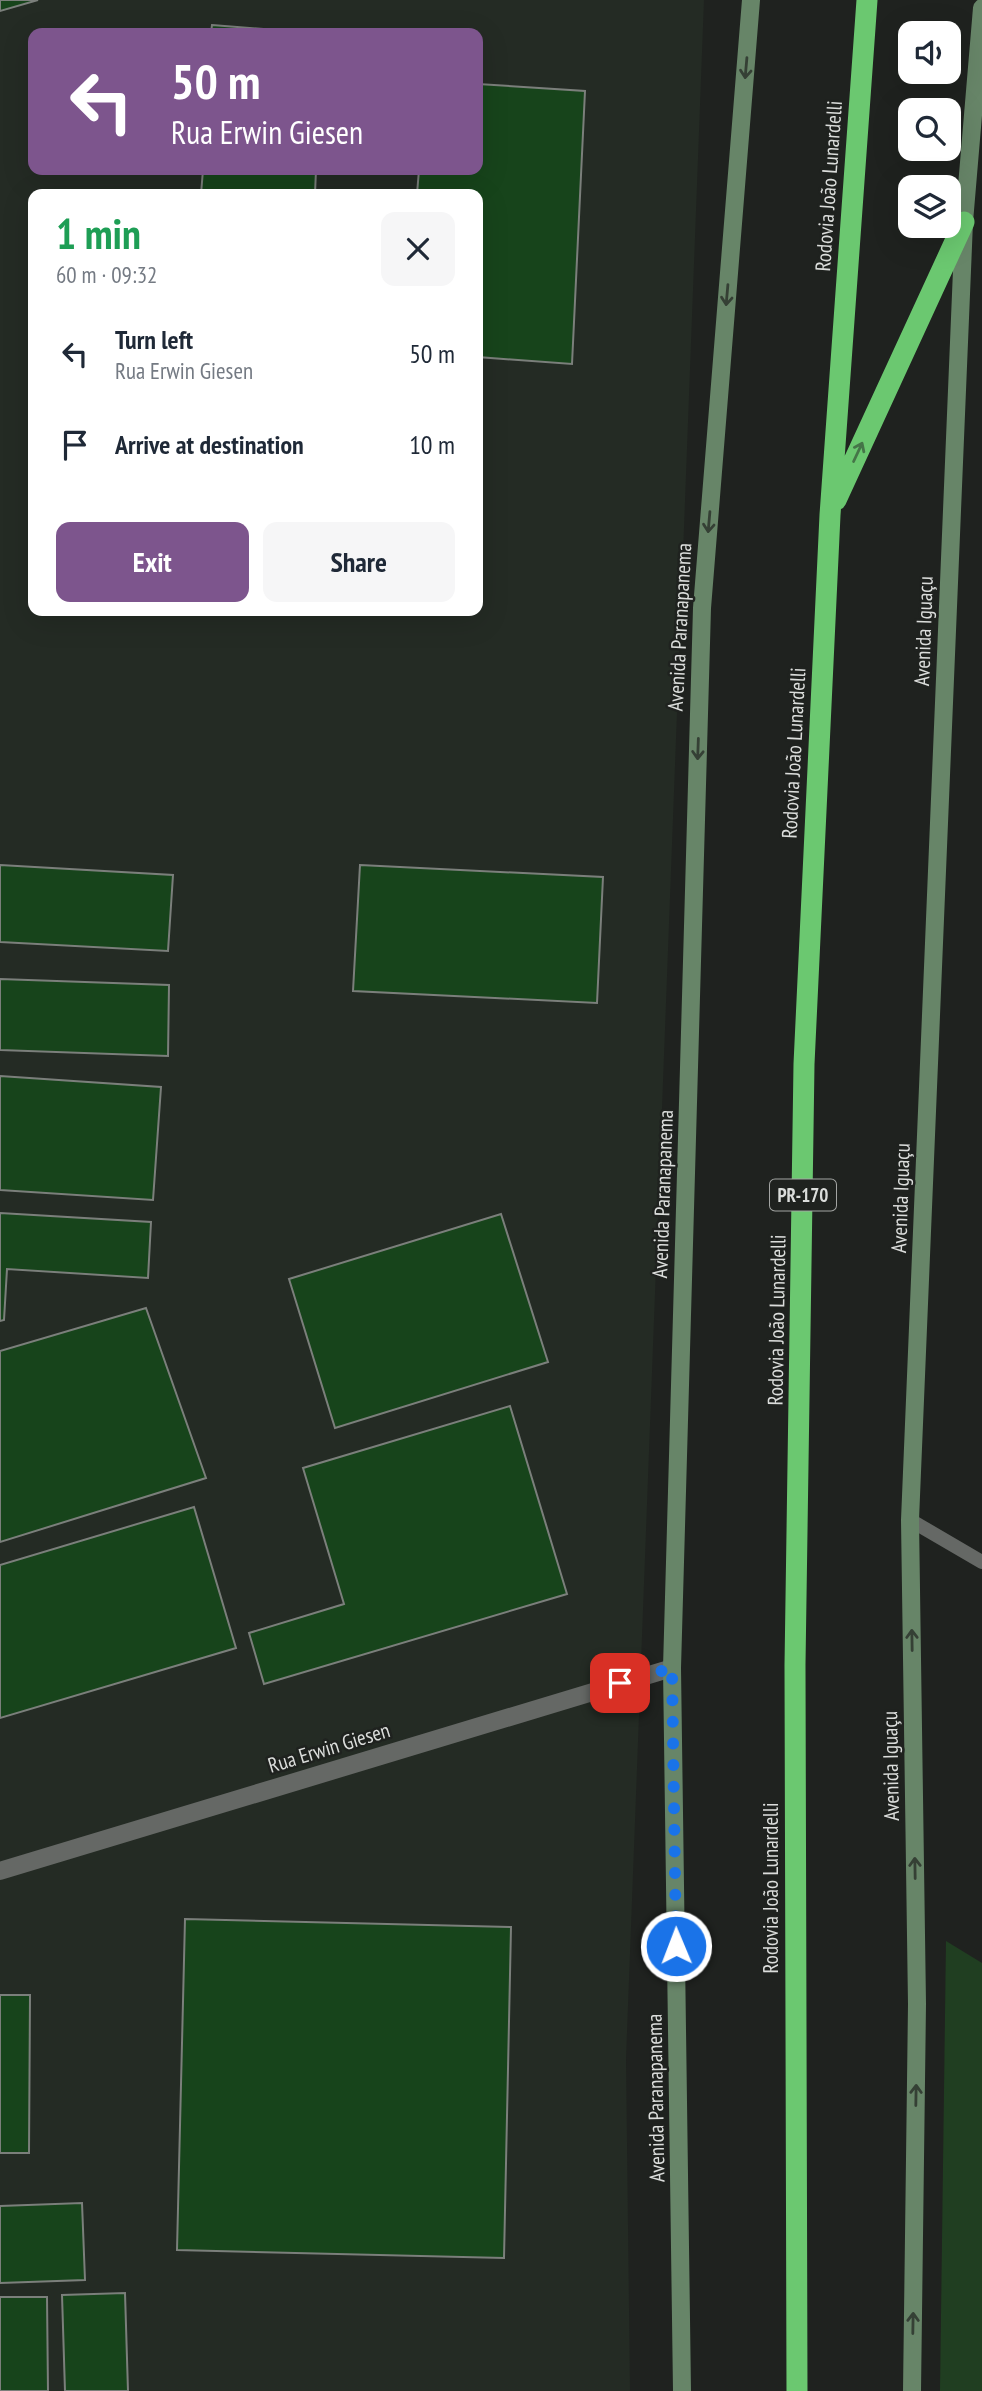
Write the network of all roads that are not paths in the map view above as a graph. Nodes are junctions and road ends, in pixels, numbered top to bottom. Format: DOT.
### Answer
graph roads {
  1 [pos="751,0"];
  2 [pos="867,0"];
  3 [pos="982,8"];
  4 [pos="964,222"];
  5 [pos="830,514"];
  6 [pos="910,1520"];
  7 [pos="982,1562"];
  8 [pos="672,1668"];
  9 [pos="0,1871"];
  10 [pos="682,2391"];
  11 [pos="797,2391"];
  12 [pos="912,2391"];
  1 -- 8 [label="street, Avenida Paranapanema, one-way"];
  2 -- 5 [label="highway, Rodovia João Lunardelli / PR-170"];
  3 -- 4 [label="street, Avenida Iguaçu"];
  5 -- 4 [label="highway, one-way"];
  4 -- 6 [label="street, Avenida Iguaçu"];
  5 -- 11 [label="highway, Rodovia João Lunardelli / PR-170"];
  6 -- 7 [label="lane"];
  12 -- 6 [label="street, Avenida Iguaçu, one-way"];
  8 -- 9 [label="street, Rua Erwin Giesen"];
  8 -- 10 [label="street, Avenida Paranapanema"];
}
